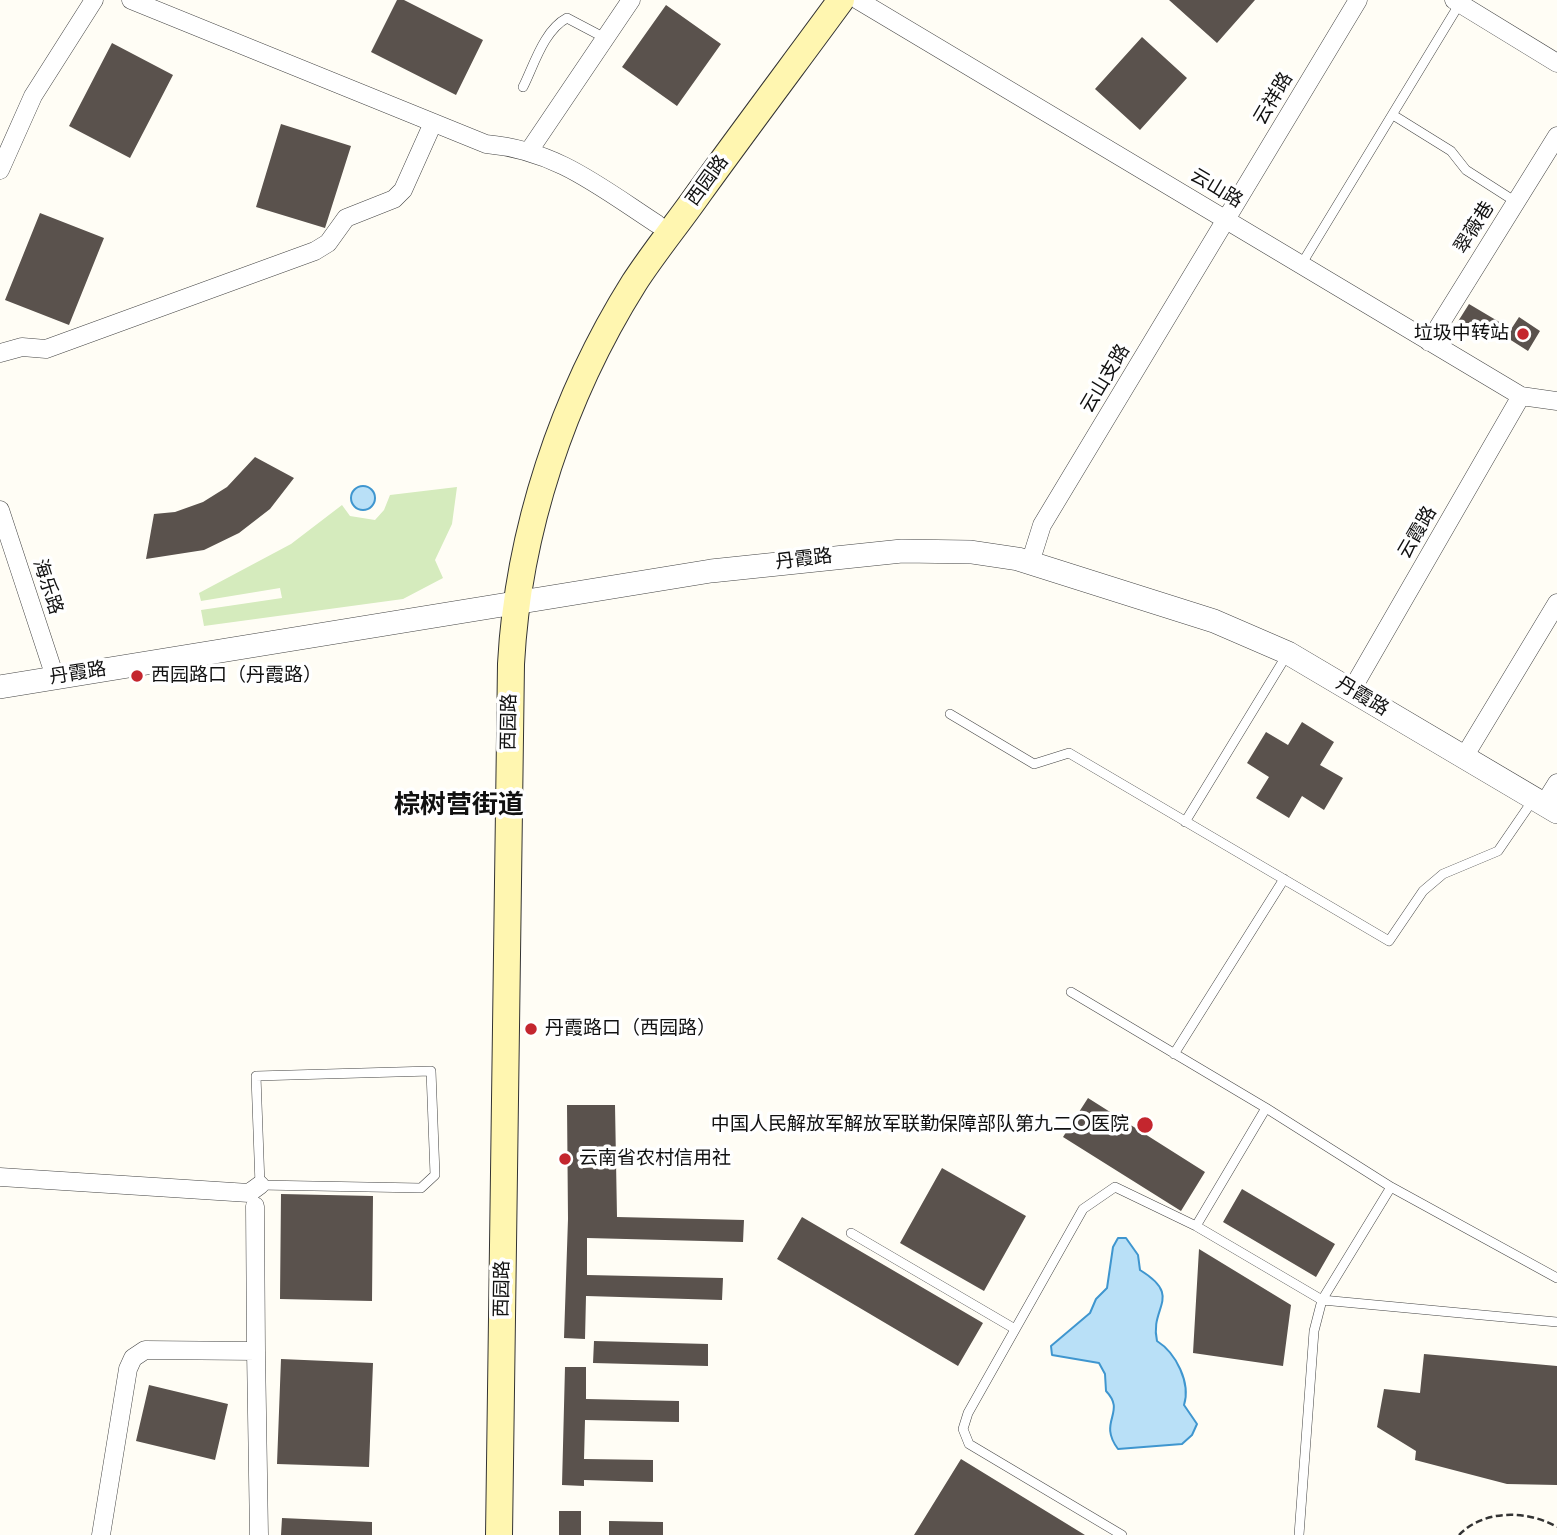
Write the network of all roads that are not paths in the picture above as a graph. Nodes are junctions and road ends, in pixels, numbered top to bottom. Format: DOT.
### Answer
graph roads {
  1 [pos="94,0"];
  2 [pos="131,0"];
  3 [pos="631,0"];
  4 [pos="822,0"];
  5 [pos="841,0"];
  6 [pos="858,0"];
  7 [pos="1358,0"];
  8 [pos="1457,2"];
  9 [pos="605,38"];
  10 [pos="1557,63"];
  11 [pos="523,87"];
  12 [pos="1393,115"];
  13 [pos="433,123"];
  14 [pos="1557,136"];
  15 [pos="529,151"];
  16 [pos="0,170"];
  17 [pos="1516,202"];
  18 [pos="1227,220"];
  19 [pos="657,224"];
  20 [pos="1301,265"];
  21 [pos="1429,342"];
  22 [pos="0,353"];
  23 [pos="1521,396"];
  24 [pos="1557,401"];
  25 [pos="0,510"];
  26 [pos="1030,563"];
  27 [pos="1557,603"];
  28 [pos="506,606"];
  29 [pos="1288,653"];
  30 [pos="54,677"];
  31 [pos="0,687"];
  32 [pos="1351,691"];
  33 [pos="950,714"];
  34 [pos="1464,757"];
  35 [pos="1557,783"];
  36 [pos="1545,805"];
  37 [pos="1185,822"];
  38 [pos="1283,879"];
  39 [pos="1071,992"];
  40 [pos="1174,1054"];
  41 [pos="1266,1108"];
  42 [pos="0,1177"];
  43 [pos="260,1185"];
  44 [pos="1391,1187"];
  45 [pos="255,1206"];
  46 [pos="1196,1226"];
  47 [pos="851,1233"];
  48 [pos="1557,1278"];
  49 [pos="1322,1300"];
  50 [pos="1557,1322"];
  51 [pos="1015,1329"];
  52 [pos="256,1351"];
  53 [pos="101,1535"];
  54 [pos="259,1535"];
  55 [pos="483,1535"];
  56 [pos="499,1535"];
  57 [pos="1122,1535"];
  58 [pos="1299,1535"];
  1 -- 16 [label="street"];
  2 -- 13 [label="street"];
  3 -- 9 [label="street"];
  4 -- 19 [label="main road, 西园路"];
  5 -- 28 [label="main road, 西园路"];
  6 -- 18 [label="street, 云山路"];
  7 -- 18 [label="street, 云祥路"];
  8 -- 10 [label="street"];
  8 -- 12 [label="lane"];
  9 -- 11 [label="lane"];
  9 -- 15 [label="street"];
  12 -- 17 [label="lane"];
  12 -- 20 [label="lane"];
  13 -- 15 [label="street"];
  13 -- 22 [label="street"];
  14 -- 17 [label="street, 翠薇巷"];
  15 -- 19 [label="street"];
  17 -- 21 [label="street, 翠薇巷"];
  18 -- 20 [label="street, 云山路"];
  18 -- 26 [label="street, 云山支路"];
  19 -- 28 [label="main road, 西园路"];
  20 -- 21 [label="street, 云山路"];
  21 -- 23 [label="street, 云山路"];
  23 -- 24 [label="street, 云山路"];
  23 -- 32 [label="street, 云霞路"];
  25 -- 30 [label="street, 海乐路"];
  26 -- 28 [label="street, 丹霞路"];
  26 -- 29 [label="street, 丹霞路"];
  27 -- 34 [label="street"];
  28 -- 30 [label="street, 丹霞路"];
  28 -- 55 [label="main road, 西园路"];
  28 -- 56 [label="main road, 西园路"];
  29 -- 32 [label="street, 丹霞路"];
  29 -- 37 [label="lane"];
  30 -- 31 [label="street, 丹霞路"];
  32 -- 34 [label="street, 丹霞路"];
  33 -- 37 [label="lane"];
  34 -- 36 [label="street, 丹霞路"];
  35 -- 36 [label="street"];
  36 -- 38 [label="lane"];
  37 -- 38 [label="lane"];
  38 -- 40 [label="lane"];
  39 -- 40 [label="lane"];
  40 -- 41 [label="lane"];
  41 -- 44 [label="lane"];
  41 -- 46 [label="lane"];
  42 -- 43 [label="street"];
  43 -- 43 [label="lane"];
  44 -- 48 [label="lane"];
  44 -- 49 [label="lane"];
  45 -- 52 [label="street"];
  46 -- 49 [label="lane"];
  46 -- 51 [label="lane"];
  47 -- 51 [label="lane"];
  49 -- 50 [label="lane"];
  49 -- 58 [label="lane"];
  51 -- 57 [label="lane"];
  52 -- 53 [label="street"];
  52 -- 54 [label="street"];
}
